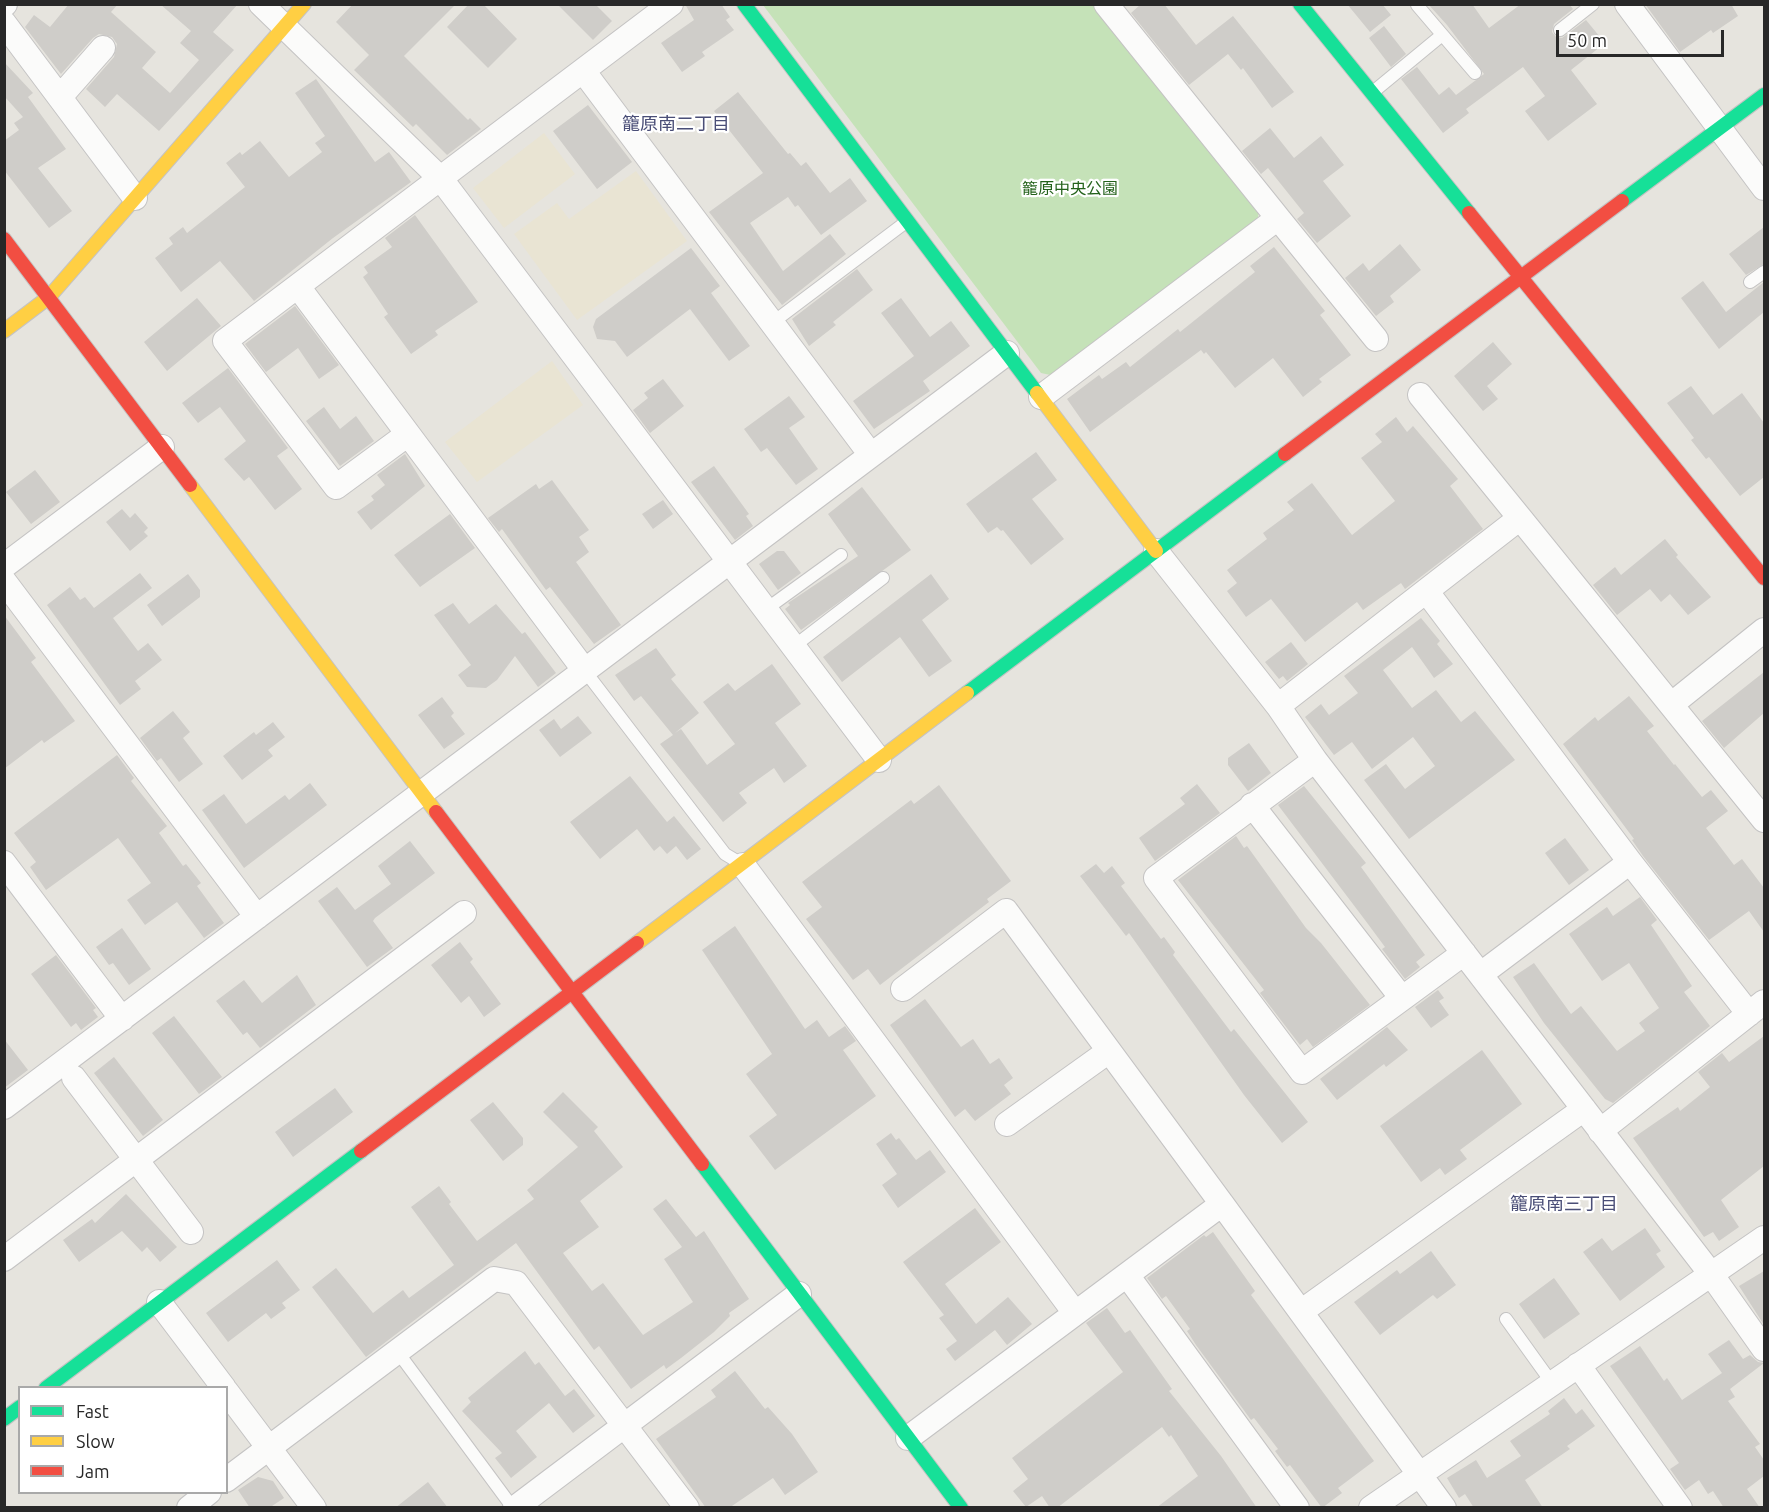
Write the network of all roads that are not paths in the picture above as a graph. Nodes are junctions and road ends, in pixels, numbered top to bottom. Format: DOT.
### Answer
graph roads {
  1 [pos="261,4"];
  2 [pos="304,4"];
  3 [pos="672,4"];
  4 [pos="744,4"];
  5 [pos="1106,4"];
  6 [pos="1300,4"];
  7 [pos="1593,4"];
  8 [pos="1627,4"];
  9 [pos="1417,5"];
  10 [pos="4,23"];
  11 [pos="285,27"];
  12 [pos="1560,30"];
  13 [pos="1442,34"];
  14 [pos="103,48"];
  15 [pos="584,72"];
  16 [pos="1474,73"];
  17 [pos="1372,93"];
  18 [pos="1764,96"];
  19 [pos="60,97"];
  20 [pos="1720,128"];
  21 [pos="441,179"];
  22 [pos="1764,188"];
  23 [pos="135,198"];
  24 [pos="1278,218"];
  25 [pos="907,221"];
  26 [pos="4,239"];
  27 [pos="1764,272"];
  28 [pos="1521,277"];
  29 [pos="1750,282"];
  30 [pos="299,288"];
  31 [pos="49,297"];
  32 [pos="772,323"];
  33 [pos="4,330"];
  34 [pos="1376,339"];
  35 [pos="1007,353"];
  36 [pos="1420,395"];
  37 [pos="1041,398"];
  38 [pos="408,434"];
  39 [pos="162,447"];
  40 [pos="871,455"];
  41 [pos="1520,519"];
  42 [pos="1156,550"];
  43 [pos="841,555"];
  44 [pos="729,562"];
  45 [pos="4,566"];
  46 [pos="883,578"];
  47 [pos="1764,578"];
  48 [pos="4,581"];
  49 [pos="1427,592"];
  50 [pos="765,610"];
  51 [pos="1764,630"];
  52 [pos="793,647"];
  53 [pos="585,671"];
  54 [pos="1672,704"];
  55 [pos="1278,706"];
  56 [pos="1315,759"];
  57 [pos="879,760"];
  58 [pos="422,794"];
  59 [pos="1252,805"];
  60 [pos="1764,820"];
  61 [pos="1630,862"];
  62 [pos="4,863"];
  63 [pos="743,865"];
  64 [pos="464,913"];
  65 [pos="257,917"];
  66 [pos="1464,953"];
  67 [pos="1481,974"];
  68 [pos="903,989"];
  69 [pos="572,991"];
  70 [pos="1401,997"];
  71 [pos="1757,1008"];
  72 [pos="122,1019"];
  73 [pos="1109,1051"];
  74 [pos="74,1078"];
  75 [pos="4,1107"];
  76 [pos="1584,1109"];
  77 [pos="1007,1124"];
  78 [pos="1600,1131"];
  79 [pos="136,1160"];
  80 [pos="1222,1204"];
  81 [pos="190,1232"];
  82 [pos="1764,1238"];
  83 [pos="4,1258"];
  84 [pos="1711,1274"];
  85 [pos="1127,1275"];
  86 [pos="799,1294"];
  87 [pos="159,1302"];
  88 [pos="1302,1311"];
  89 [pos="1075,1313"];
  90 [pos="1506,1319"];
  91 [pos="1764,1348"];
  92 [pos="398,1351"];
  93 [pos="1578,1365"];
  94 [pos="1552,1383"];
  95 [pos="49,1386"];
  96 [pos="222,1386"];
  97 [pos="228,1394"];
  98 [pos="18,1408"];
  99 [pos="4,1419"];
  100 [pos="624,1425"];
  101 [pos="908,1438"];
  102 [pos="269,1448"];
  103 [pos="1420,1474"];
  104 [pos="228,1479"];
  105 [pos="206,1494"];
  106 [pos="189,1508"];
  107 [pos="314,1508"];
  108 [pos="514,1508"];
  109 [pos="687,1508"];
  110 [pos="961,1508"];
  111 [pos="1297,1508"];
  112 [pos="1371,1508"];
  113 [pos="1444,1508"];
  114 [pos="1680,1508"];
  1 -- 11 [label="street"];
  2 -- 11 [label="street"];
  3 -- 15 [label="street"];
  4 -- 25 [label="street"];
  5 -- 24 [label="street"];
  6 -- 17 [label="street"];
  7 -- 12 [label="lane"];
  8 -- 20 [label="street"];
  9 -- 13 [label="lane"];
  10 -- 19 [label="street"];
  11 -- 21 [label="street"];
  11 -- 23 [label="street"];
  13 -- 16 [label="lane"];
  13 -- 17 [label="lane"];
  14 -- 19 [label="street"];
  15 -- 21 [label="street"];
  15 -- 32 [label="street"];
  17 -- 28 [label="street"];
  18 -- 20 [label="street"];
  19 -- 23 [label="street"];
  20 -- 22 [label="street"];
  20 -- 28 [label="street"];
  21 -- 30 [label="street"];
  21 -- 44 [label="street"];
  23 -- 31 [label="street"];
  24 -- 34 [label="street"];
  24 -- 37 [label="street"];
  25 -- 32 [label="lane"];
  25 -- 35 [label="street"];
  26 -- 31 [label="street"];
  27 -- 29 [label="lane"];
  28 -- 42 [label="street"];
  28 -- 47 [label="street"];
  30 -- 38 [label="street"];
  30 -- 38 [label="street"];
  31 -- 33 [label="street"];
  31 -- 39 [label="street"];
  32 -- 40 [label="street"];
  35 -- 37 [label="street"];
  35 -- 40 [label="street"];
  36 -- 41 [label="street"];
  37 -- 42 [label="street"];
  38 -- 53 [label="street"];
  39 -- 45 [label="street"];
  39 -- 58 [label="street"];
  40 -- 44 [label="street"];
  41 -- 49 [label="street"];
  41 -- 54 [label="street"];
  42 -- 55 [label="street"];
  42 -- 57 [label="street"];
  43 -- 50 [label="lane"];
  44 -- 50 [label="street"];
  44 -- 53 [label="street"];
  46 -- 52 [label="lane"];
  48 -- 65 [label="street"];
  49 -- 55 [label="street"];
  49 -- 61 [label="street"];
  50 -- 52 [label="street"];
  51 -- 54 [label="street"];
  52 -- 57 [label="street"];
  53 -- 58 [label="street"];
  53 -- 63 [label="lane"];
  54 -- 60 [label="street"];
  55 -- 56 [label="street"];
  56 -- 59 [label="street"];
  56 -- 66 [label="street"];
  57 -- 63 [label="street"];
  58 -- 65 [label="street"];
  58 -- 69 [label="street"];
  59 -- 70 [label="street"];
  59 -- 70 [label="street"];
  61 -- 67 [label="street"];
  61 -- 71 [label="street"];
  62 -- 72 [label="street"];
  63 -- 69 [label="street"];
  63 -- 89 [label="street"];
  64 -- 79 [label="street"];
  65 -- 72 [label="street"];
  66 -- 67 [label="street"];
  66 -- 70 [label="street"];
  67 -- 76 [label="street"];
  68 -- 73 [label="street"];
  69 -- 86 [label="street"];
  69 -- 87 [label="street"];
  71 -- 78 [label="street"];
  72 -- 75 [label="street"];
  73 -- 77 [label="street"];
  73 -- 80 [label="street"];
  74 -- 79 [label="street"];
  76 -- 78 [label="street"];
  76 -- 88 [label="street"];
  78 -- 84 [label="street"];
  79 -- 81 [label="street"];
  79 -- 83 [label="street"];
  80 -- 85 [label="street"];
  80 -- 88 [label="street"];
  82 -- 84 [label="street"];
  84 -- 91 [label="street"];
  84 -- 93 [label="street"];
  85 -- 89 [label="street"];
  85 -- 111 [label="street"];
  86 -- 100 [label="street"];
  86 -- 101 [label="street"];
  87 -- 95 [label="street"];
  87 -- 96 [label="street"];
  88 -- 103 [label="street"];
  89 -- 101 [label="street"];
  90 -- 94 [label="lane"];
  92 -- 100 [label="street"];
  92 -- 102 [label="street"];
  92 -- 108 [label="lane"];
  93 -- 94 [label="street"];
  93 -- 114 [label="street"];
  94 -- 103 [label="street"];
  97 -- 102 [label="street"];
  98 -- 99 [label="street"];
  100 -- 108 [label="street"];
  100 -- 109 [label="street"];
  101 -- 110 [label="street"];
  102 -- 104 [label="street"];
  102 -- 107 [label="street"];
  103 -- 112 [label="street"];
  103 -- 113 [label="street"];
  105 -- 106 [label="street"];
}
